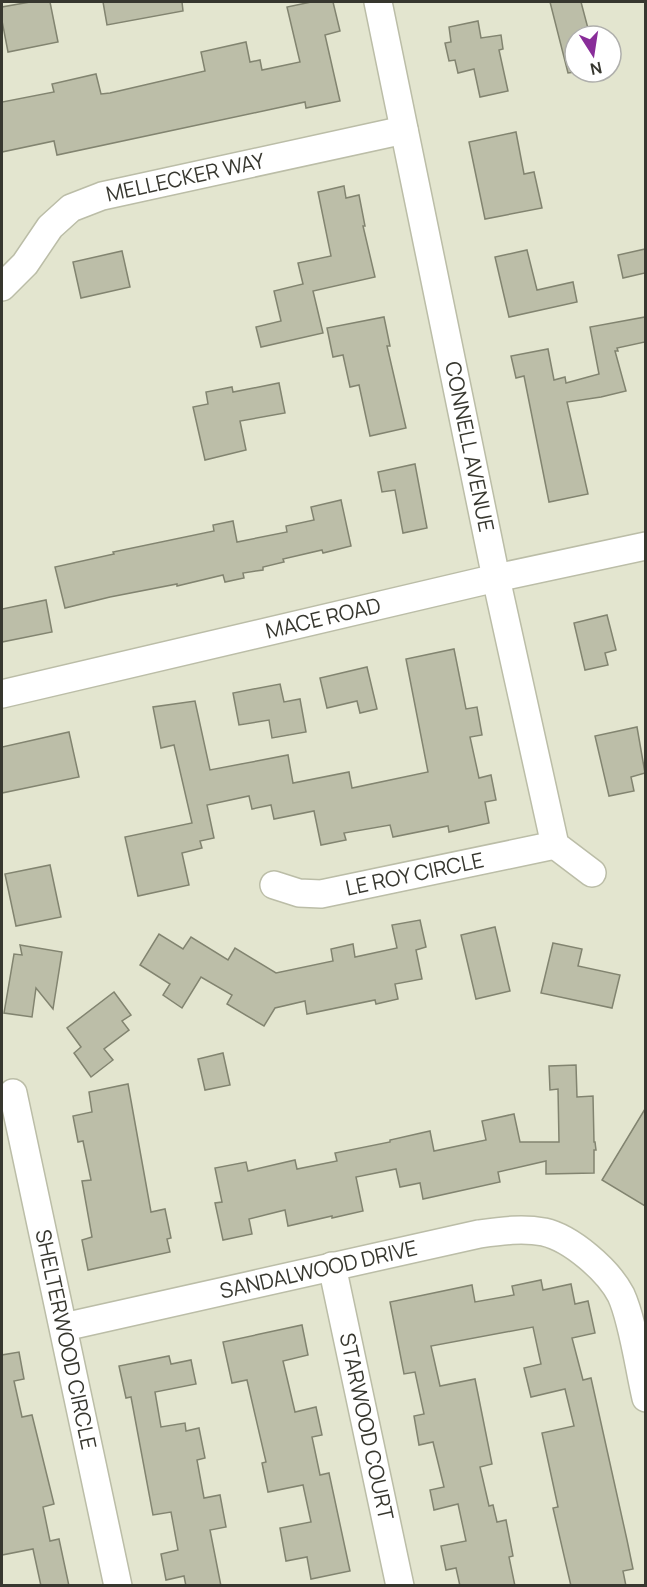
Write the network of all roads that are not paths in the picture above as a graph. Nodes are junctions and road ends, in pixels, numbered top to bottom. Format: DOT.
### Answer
graph roads {
  1 [pos="378,2"];
  2 [pos="404,130"];
  3 [pos="2,287"];
  4 [pos="645,546"];
  5 [pos="496,578"];
  6 [pos="2,694"];
  7 [pos="555,845"];
  8 [pos="592,873"];
  9 [pos="274,885"];
  10 [pos="13,1093"];
  11 [pos="332,1266"];
  12 [pos="64,1328"];
  13 [pos="645,1398"];
  14 [pos="118,1586"];
  15 [pos="400,1586"];
  1 -- 2 [label="street, CONNELL AVENUE"];
  2 -- 3 [label="street, MELLECKER WAY"];
  2 -- 5 [label="street, CONNELL AVENUE"];
  4 -- 5 [label="street, MACE ROAD"];
  5 -- 6 [label="street, MACE ROAD"];
  5 -- 7 [label="street, CONNELL AVENUE"];
  7 -- 8 [label="street"];
  7 -- 9 [label="street, LE ROY CIRCLE"];
  10 -- 12 [label="street, SHELTERWOOD CIRCLE"];
  11 -- 12 [label="street, SANDALWOOD DRIVE"];
  11 -- 13 [label="street, SANDALWOOD DRIVE"];
  11 -- 15 [label="street, STARWOOD COURT"];
  12 -- 14 [label="street, SHELTERWOOD CIRCLE"];
}
